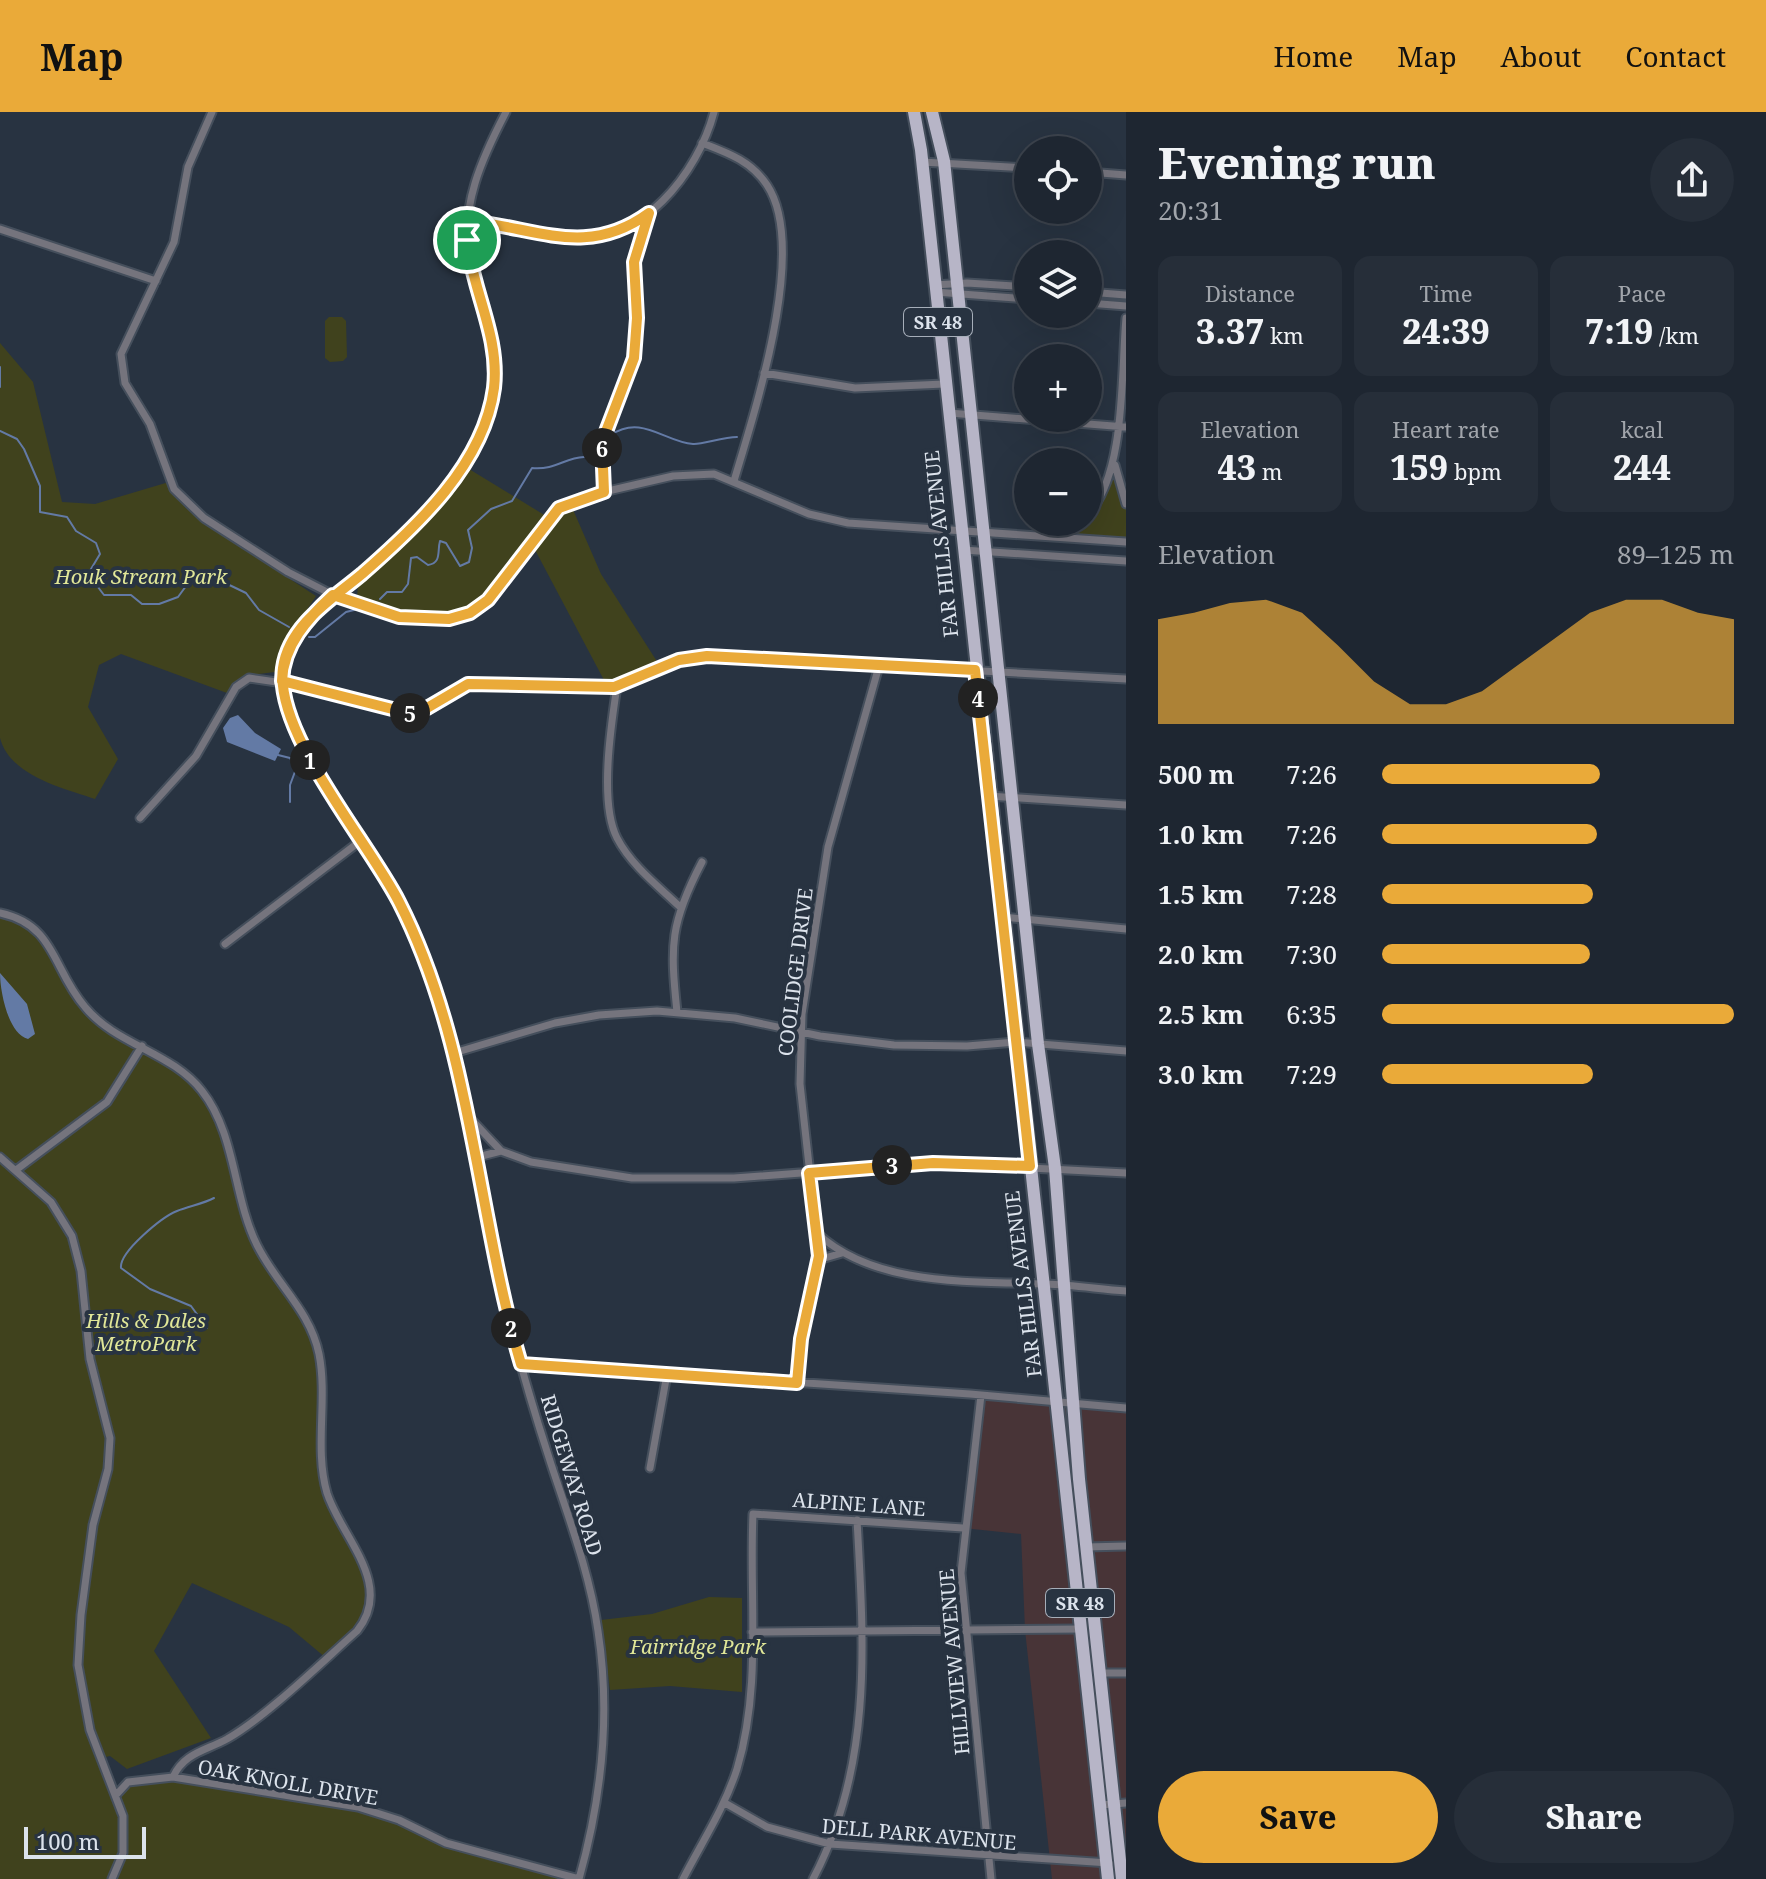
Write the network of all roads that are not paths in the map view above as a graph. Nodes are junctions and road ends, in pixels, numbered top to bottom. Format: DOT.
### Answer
graph roads {
  1 [pos="212,112"];
  2 [pos="506,112"];
  3 [pos="714,112"];
  4 [pos="914,112"];
  5 [pos="932,112"];
  6 [pos="702,143"];
  7 [pos="944,161"];
  8 [pos="922,162"];
  9 [pos="1014,167"];
  10 [pos="1102,173"];
  11 [pos="1126,175"];
  12 [pos="649,213"];
  13 [pos="467,221"];
  14 [pos="0,229"];
  15 [pos="156,281"];
  16 [pos="1014,287"];
  17 [pos="934,288"];
  18 [pos="956,288"];
  19 [pos="1102,293"];
  20 [pos="1126,295"];
  21 [pos="1014,297"];
  22 [pos="1102,304"];
  23 [pos="1126,306"];
  24 [pos="1126,318"];
  25 [pos="764,373"];
  26 [pos="944,384"];
  27 [pos="947,413"];
  28 [pos="971,415"];
  29 [pos="1121,427"];
  30 [pos="1115,459"];
  31 [pos="734,481"];
  32 [pos="604,492"];
  33 [pos="1102,494"];
  34 [pos="1126,504"];
  35 [pos="961,532"];
  36 [pos="983,534"];
  37 [pos="1014,535"];
  38 [pos="1052,536"];
  39 [pos="1126,542"];
  40 [pos="963,550"];
  41 [pos="985,551"];
  42 [pos="1126,561"];
  43 [pos="333,595"];
  44 [pos="879,666"];
  45 [pos="975,670"];
  46 [pos="997,670"];
  47 [pos="1126,679"];
  48 [pos="282,681"];
  49 [pos="617,686"];
  50 [pos="989,796"];
  51 [pos="1012,798"];
  52 [pos="1126,805"];
  53 [pos="140,818"];
  54 [pos="363,839"];
  55 [pos="702,862"];
  56 [pos="679,906"];
  57 [pos="0,913"];
  58 [pos="1003,917"];
  59 [pos="1026,921"];
  60 [pos="1126,929"];
  61 [pos="225,944"];
  62 [pos="677,1012"];
  63 [pos="800,1032"];
  64 [pos="1016,1042"];
  65 [pos="1038,1044"];
  66 [pos="142,1046"];
  67 [pos="1126,1051"];
  68 [pos="454,1053"];
  69 [pos="466,1113"];
  70 [pos="501,1151"];
  71 [pos="0,1157"];
  72 [pos="474,1158"];
  73 [pos="1030,1166"];
  74 [pos="1055,1168"];
  75 [pos="16,1170"];
  76 [pos="809,1173"];
  77 [pos="1126,1173"];
  78 [pos="817,1233"];
  79 [pos="844,1254"];
  80 [pos="818,1260"];
  81 [pos="1041,1284"];
  82 [pos="1065,1286"];
  83 [pos="1126,1291"];
  84 [pos="521,1364"];
  85 [pos="667,1374"];
  86 [pos="797,1383"];
  87 [pos="981,1395"];
  88 [pos="1057,1402"];
  89 [pos="1079,1404"];
  90 [pos="1126,1408"];
  91 [pos="650,1468"];
  92 [pos="857,1520"];
  93 [pos="963,1528"];
  94 [pos="1126,1546"];
  95 [pos="1086,1547"];
  96 [pos="1082,1629"];
  97 [pos="863,1631"];
  98 [pos="965,1631"];
  99 [pos="752,1632"];
  100 [pos="1101,1673"];
  101 [pos="1126,1673"];
  102 [pos="173,1777"];
  103 [pos="117,1794"];
  104 [pos="725,1803"];
  105 [pos="1121,1804"];
  106 [pos="1100,1805"];
  107 [pos="830,1844"];
  108 [pos="988,1857"];
  109 [pos="1106,1863"];
  110 [pos="1120,1863"];
  111 [pos="112,1879"];
  112 [pos="579,1879"];
  113 [pos="683,1879"];
  114 [pos="813,1879"];
  115 [pos="991,1879"];
  116 [pos="1108,1879"];
  117 [pos="1122,1879"];
  1 -- 15 [label="street"];
  2 -- 13 [label="street, RIDGEWAY ROAD"];
  3 -- 6 [label="street"];
  4 -- 8 [label="main road, FAR HILLS AVENUE / SR 48"];
  5 -- 7 [label="main road, FAR HILLS AVENUE / SR 48"];
  6 -- 12 [label="street"];
  6 -- 25 [label="street"];
  7 -- 8 [label="street"];
  7 -- 9 [label="street"];
  7 -- 18 [label="main road, FAR HILLS AVENUE / SR 48"];
  8 -- 17 [label="main road, FAR HILLS AVENUE / SR 48"];
  10 -- 11 [label="street"];
  12 -- 13 [label="street"];
  12 -- 32 [label="street"];
  13 -- 43 [label="street, RIDGEWAY ROAD"];
  14 -- 15 [label="street"];
  15 -- 43 [label="street"];
  16 -- 18 [label="street"];
  17 -- 18 [label="street"];
  17 -- 26 [label="main road, FAR HILLS AVENUE / SR 48"];
  18 -- 21 [label="street"];
  18 -- 28 [label="main road, FAR HILLS AVENUE / SR 48"];
  19 -- 20 [label="street"];
  22 -- 23 [label="street"];
  24 -- 29 [label="street"];
  25 -- 26 [label="street"];
  25 -- 31 [label="street"];
  26 -- 27 [label="main road, FAR HILLS AVENUE / SR 48"];
  27 -- 28 [label="street"];
  27 -- 35 [label="main road, FAR HILLS AVENUE / SR 48"];
  28 -- 29 [label="street"];
  28 -- 36 [label="main road, FAR HILLS AVENUE / SR 48"];
  29 -- 30 [label="street"];
  30 -- 33 [label="street"];
  30 -- 34 [label="street"];
  31 -- 32 [label="street"];
  31 -- 35 [label="street"];
  32 -- 43 [label="street"];
  35 -- 36 [label="street"];
  35 -- 40 [label="main road, FAR HILLS AVENUE / SR 48"];
  36 -- 37 [label="street"];
  36 -- 41 [label="main road, FAR HILLS AVENUE / SR 48"];
  38 -- 39 [label="street"];
  40 -- 41 [label="street"];
  40 -- 45 [label="main road, FAR HILLS AVENUE / SR 48"];
  41 -- 42 [label="street"];
  41 -- 46 [label="main road, FAR HILLS AVENUE / SR 48"];
  43 -- 48 [label="street, RIDGEWAY ROAD"];
  44 -- 45 [label="street"];
  44 -- 49 [label="street"];
  44 -- 63 [label="street, COOLIDGE DRIVE"];
  45 -- 46 [label="street"];
  45 -- 50 [label="main road, FAR HILLS AVENUE / SR 48"];
  46 -- 47 [label="street"];
  46 -- 51 [label="main road, FAR HILLS AVENUE / SR 48"];
  48 -- 49 [label="street"];
  48 -- 53 [label="street"];
  48 -- 54 [label="street, RIDGEWAY ROAD"];
  49 -- 56 [label="street"];
  50 -- 51 [label="street"];
  50 -- 58 [label="main road, FAR HILLS AVENUE / SR 48"];
  51 -- 52 [label="street"];
  51 -- 59 [label="main road, FAR HILLS AVENUE / SR 48"];
  54 -- 61 [label="street"];
  54 -- 68 [label="street, RIDGEWAY ROAD"];
  55 -- 56 [label="street"];
  56 -- 62 [label="street"];
  57 -- 66 [label="street"];
  58 -- 59 [label="street"];
  58 -- 64 [label="main road, FAR HILLS AVENUE / SR 48"];
  59 -- 60 [label="street"];
  59 -- 65 [label="main road, FAR HILLS AVENUE / SR 48"];
  62 -- 63 [label="street"];
  62 -- 68 [label="street"];
  63 -- 64 [label="street"];
  63 -- 76 [label="street, COOLIDGE DRIVE"];
  64 -- 65 [label="street"];
  64 -- 73 [label="main road, FAR HILLS AVENUE / SR 48"];
  65 -- 67 [label="street"];
  65 -- 74 [label="main road, FAR HILLS AVENUE / SR 48"];
  66 -- 75 [label="street"];
  66 -- 102 [label="street"];
  68 -- 69 [label="street, RIDGEWAY ROAD"];
  69 -- 70 [label="street"];
  69 -- 72 [label="street, RIDGEWAY ROAD"];
  70 -- 72 [label="street"];
  70 -- 76 [label="street"];
  71 -- 75 [label="street"];
  72 -- 84 [label="street, RIDGEWAY ROAD"];
  73 -- 74 [label="street"];
  73 -- 76 [label="street"];
  73 -- 81 [label="main road, FAR HILLS AVENUE / SR 48"];
  74 -- 77 [label="street"];
  74 -- 82 [label="main road, FAR HILLS AVENUE / SR 48"];
  75 -- 103 [label="street"];
  76 -- 78 [label="street, COOLIDGE DRIVE"];
  78 -- 79 [label="street"];
  78 -- 80 [label="street, COOLIDGE DRIVE"];
  79 -- 80 [label="street"];
  79 -- 81 [label="street"];
  80 -- 86 [label="street, COOLIDGE DRIVE"];
  81 -- 82 [label="street"];
  81 -- 88 [label="main road, FAR HILLS AVENUE / SR 48"];
  82 -- 83 [label="street"];
  82 -- 89 [label="main road, FAR HILLS AVENUE / SR 48"];
  84 -- 85 [label="street"];
  84 -- 112 [label="street, RIDGEWAY ROAD"];
  85 -- 86 [label="street"];
  85 -- 91 [label="street"];
  86 -- 87 [label="street"];
  87 -- 88 [label="street"];
  87 -- 93 [label="street, HILLVIEW AVENUE"];
  88 -- 89 [label="street"];
  88 -- 96 [label="main road, FAR HILLS AVENUE / SR 48"];
  89 -- 90 [label="street"];
  89 -- 95 [label="main road, FAR HILLS AVENUE / SR 48"];
  92 -- 93 [label="street, ALPINE LANE"];
  92 -- 97 [label="street"];
  92 -- 99 [label="street, ALPINE LANE"];
  93 -- 98 [label="street, HILLVIEW AVENUE"];
  94 -- 95 [label="street"];
  95 -- 100 [label="main road, FAR HILLS AVENUE / SR 48"];
  96 -- 98 [label="street"];
  96 -- 106 [label="main road, FAR HILLS AVENUE / SR 48"];
  97 -- 98 [label="street"];
  97 -- 99 [label="street"];
  97 -- 107 [label="street"];
  98 -- 108 [label="street, HILLVIEW AVENUE"];
  99 -- 104 [label="street"];
  100 -- 101 [label="street"];
  100 -- 105 [label="main road, FAR HILLS AVENUE / SR 48"];
  102 -- 103 [label="street, OAK KNOLL DRIVE"];
  102 -- 112 [label="street, OAK KNOLL DRIVE"];
  103 -- 111 [label="street"];
  104 -- 107 [label="street, DELL PARK AVENUE"];
  104 -- 113 [label="street"];
  105 -- 106 [label="street"];
  105 -- 110 [label="main road, FAR HILLS AVENUE / SR 48"];
  106 -- 109 [label="main road, FAR HILLS AVENUE / SR 48"];
  107 -- 108 [label="street, DELL PARK AVENUE"];
  107 -- 114 [label="street"];
  108 -- 109 [label="street, DELL PARK AVENUE"];
  108 -- 115 [label="street, HILLVIEW AVENUE"];
  109 -- 110 [label="street, DELL PARK AVENUE"];
  109 -- 116 [label="main road, FAR HILLS AVENUE / SR 48"];
  110 -- 117 [label="main road, FAR HILLS AVENUE / SR 48"];
}
